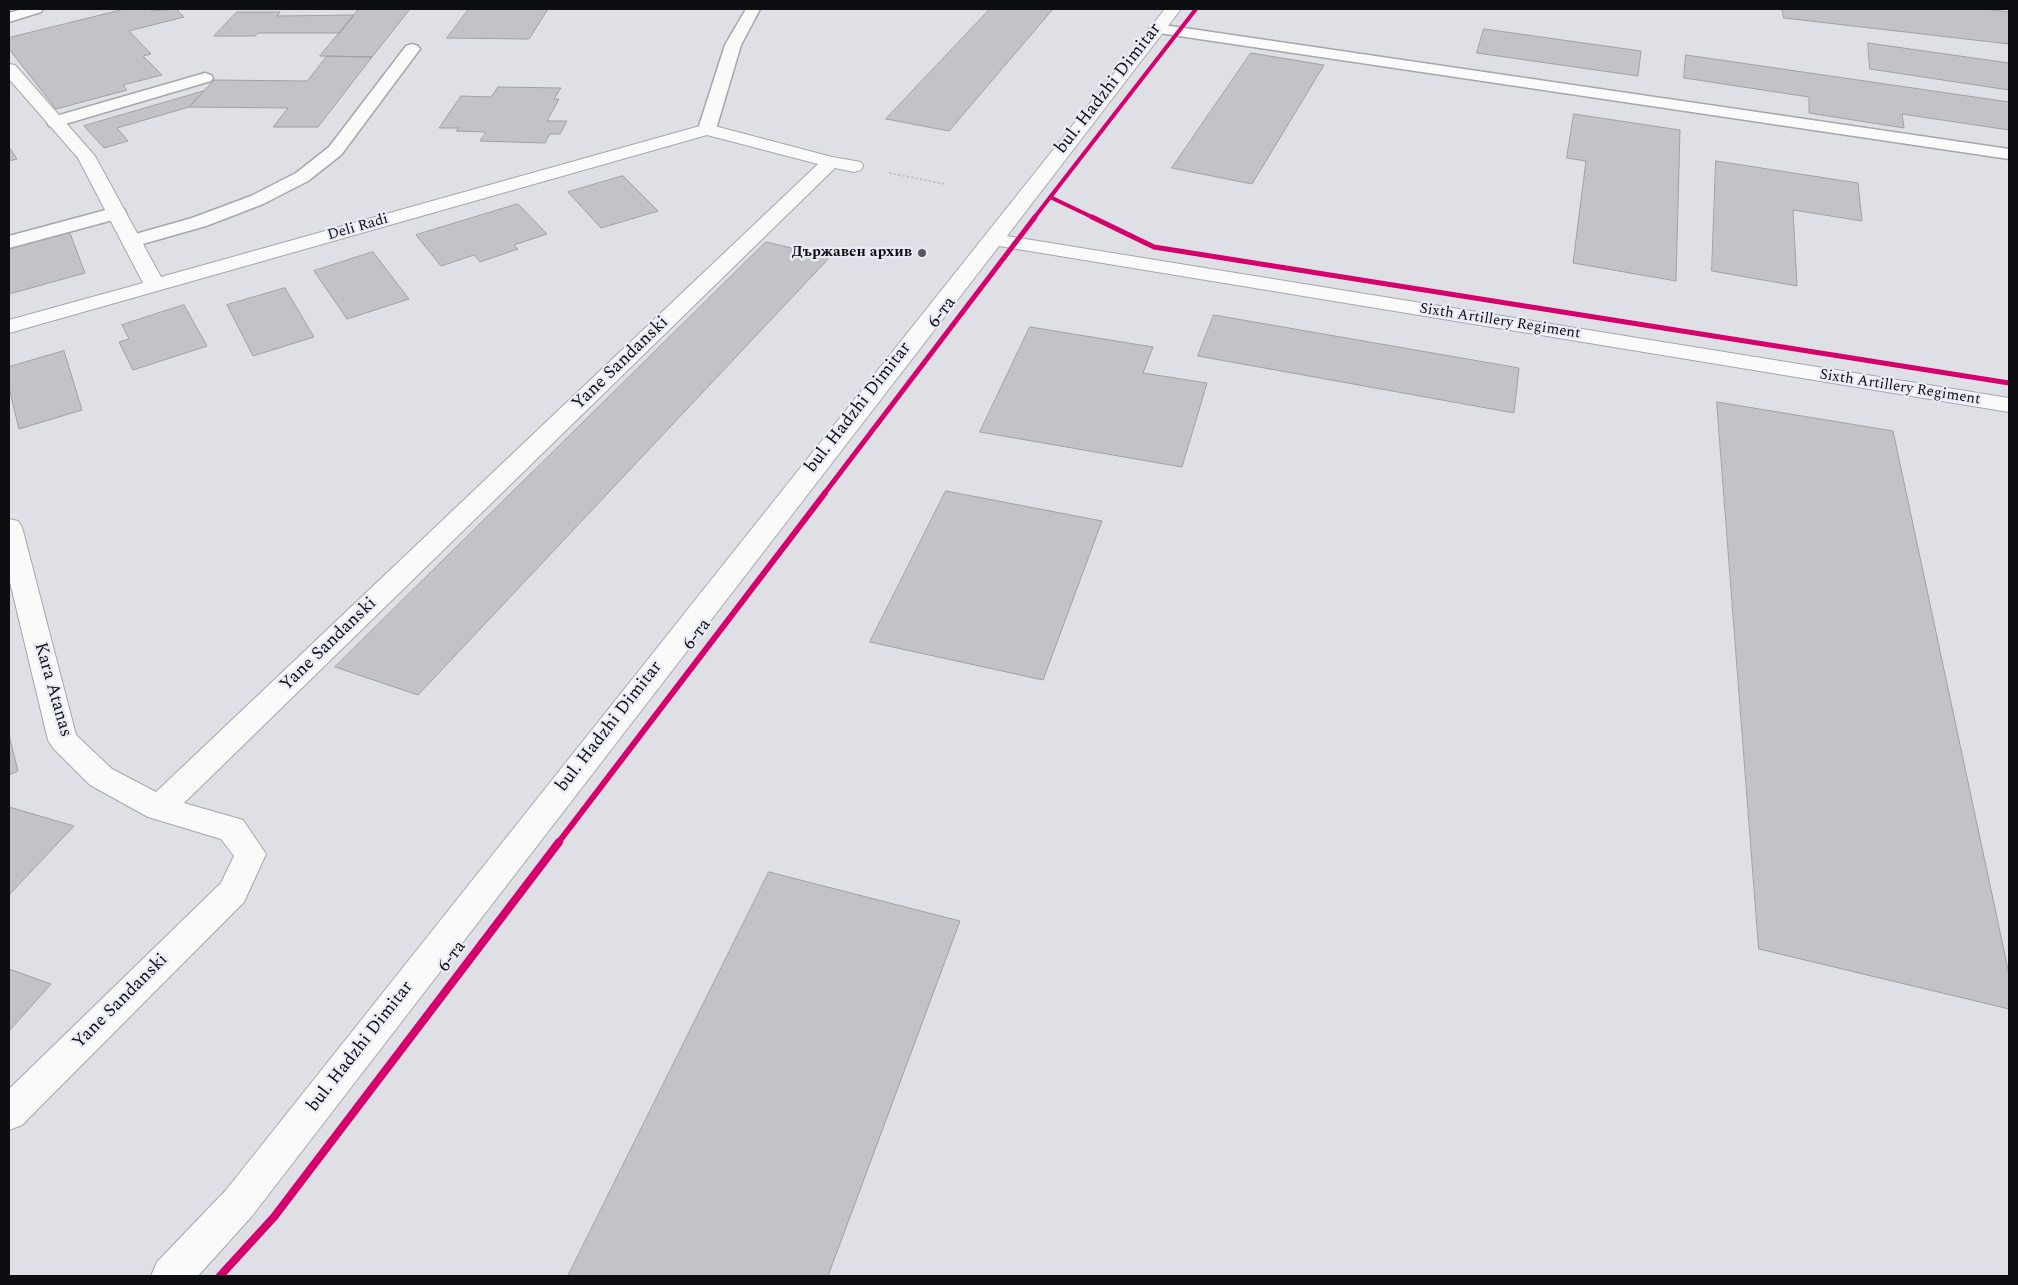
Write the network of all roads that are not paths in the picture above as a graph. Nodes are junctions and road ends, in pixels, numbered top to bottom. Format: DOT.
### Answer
graph roads {
  1 [pos="36,9"];
  2 [pos="753,9"];
  3 [pos="9,18"];
  4 [pos="1165,19"];
  5 [pos="412,49"];
  6 [pos="9,69"];
  7 [pos="205,78"];
  8 [pos="55,122"];
  9 [pos="707,129"];
  10 [pos="2009,154"];
  11 [pos="117,213"];
  12 [pos="991,239"];
  13 [pos="132,241"];
  14 [pos="9,242"];
  15 [pos="155,286"];
  16 [pos="9,327"];
  17 [pos="2009,405"];
  18 [pos="9,527"];
  19 [pos="159,808"];
  20 [pos="9,1112"];
  21 [pos="172,1276"];
  1 -- 3 [label="lane"];
  2 -- 9 [label="lane"];
  4 -- 10 [label="lane"];
  4 -- 12 [label="street, bul. Hadzhi Dimitar"];
  5 -- 13 [label="lane"];
  6 -- 8 [label="street"];
  7 -- 8 [label="lane"];
  8 -- 11 [label="street"];
  9 -- 15 [label="street, Deli Radi"];
  9 -- 19 [label="street, Yane Sandanski"];
  11 -- 13 [label="street"];
  11 -- 14 [label="lane"];
  12 -- 17 [label="street, Sixth Artillery Regiment"];
  12 -- 21 [label="street, bul. Hadzhi Dimitar"];
  13 -- 15 [label="street"];
  15 -- 16 [label="street, Deli Radi"];
  18 -- 19 [label="street, Kara Atanas"];
  19 -- 20 [label="street, Yane Sandanski"];
}
